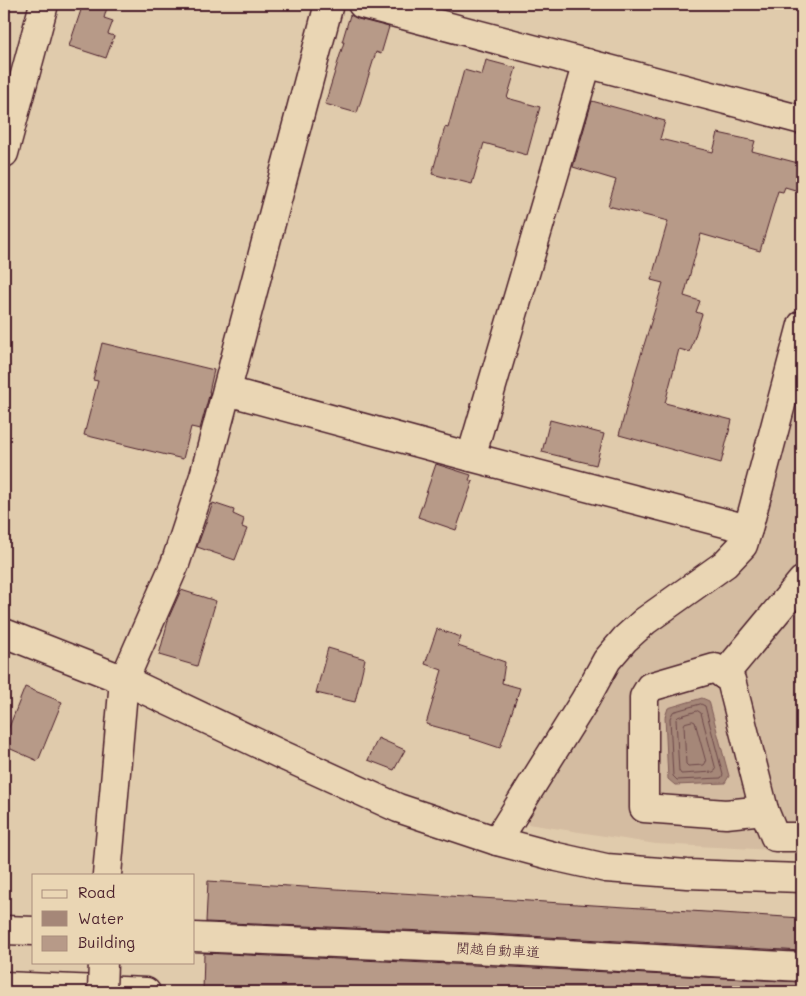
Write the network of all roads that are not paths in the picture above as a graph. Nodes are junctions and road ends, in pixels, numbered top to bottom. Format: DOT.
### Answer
graph roads {
  1 [pos="44,4"];
  2 [pos="328,4"];
  3 [pos="362,4"];
  4 [pos="587,63"];
  5 [pos="802,120"];
  6 [pos="4,153"];
  7 [pos="802,325"];
  8 [pos="227,391"];
  9 [pos="471,457"];
  10 [pos="748,529"];
  11 [pos="802,581"];
  12 [pos="4,633"];
  13 [pos="724,675"];
  14 [pos="124,680"];
  15 [pos="764,810"];
  16 [pos="802,837"];
  17 [pos="497,841"];
  18 [pos="107,871"];
  19 [pos="802,878"];
  20 [pos="4,930"];
  21 [pos="32,931"];
  22 [pos="195,937"];
  23 [pos="103,964"];
  24 [pos="802,967"];
  25 [pos="4,986"];
  26 [pos="102,992"];
  27 [pos="146,992"];
  1 -- 6 [label="main road"];
  2 -- 8 [label="main road"];
  3 -- 4 [label="main road"];
  4 -- 5 [label="main road"];
  4 -- 9 [label="main road"];
  7 -- 10 [label="main road"];
  8 -- 9 [label="main road"];
  8 -- 14 [label="main road"];
  9 -- 10 [label="main road"];
  10 -- 17 [label="main road"];
  11 -- 13 [label="main road"];
  12 -- 14 [label="main road"];
  13 -- 15 [label="main road"];
  13 -- 15 [label="main road"];
  14 -- 17 [label="main road"];
  14 -- 18 [label="main road"];
  15 -- 16 [label="main road"];
  17 -- 19 [label="main road"];
  20 -- 21 [label="main road"];
  22 -- 24 [label="main road, 関越自動車道"];
  23 -- 26 [label="main road, bridge"];
  25 -- 27 [label="main road"];
}
